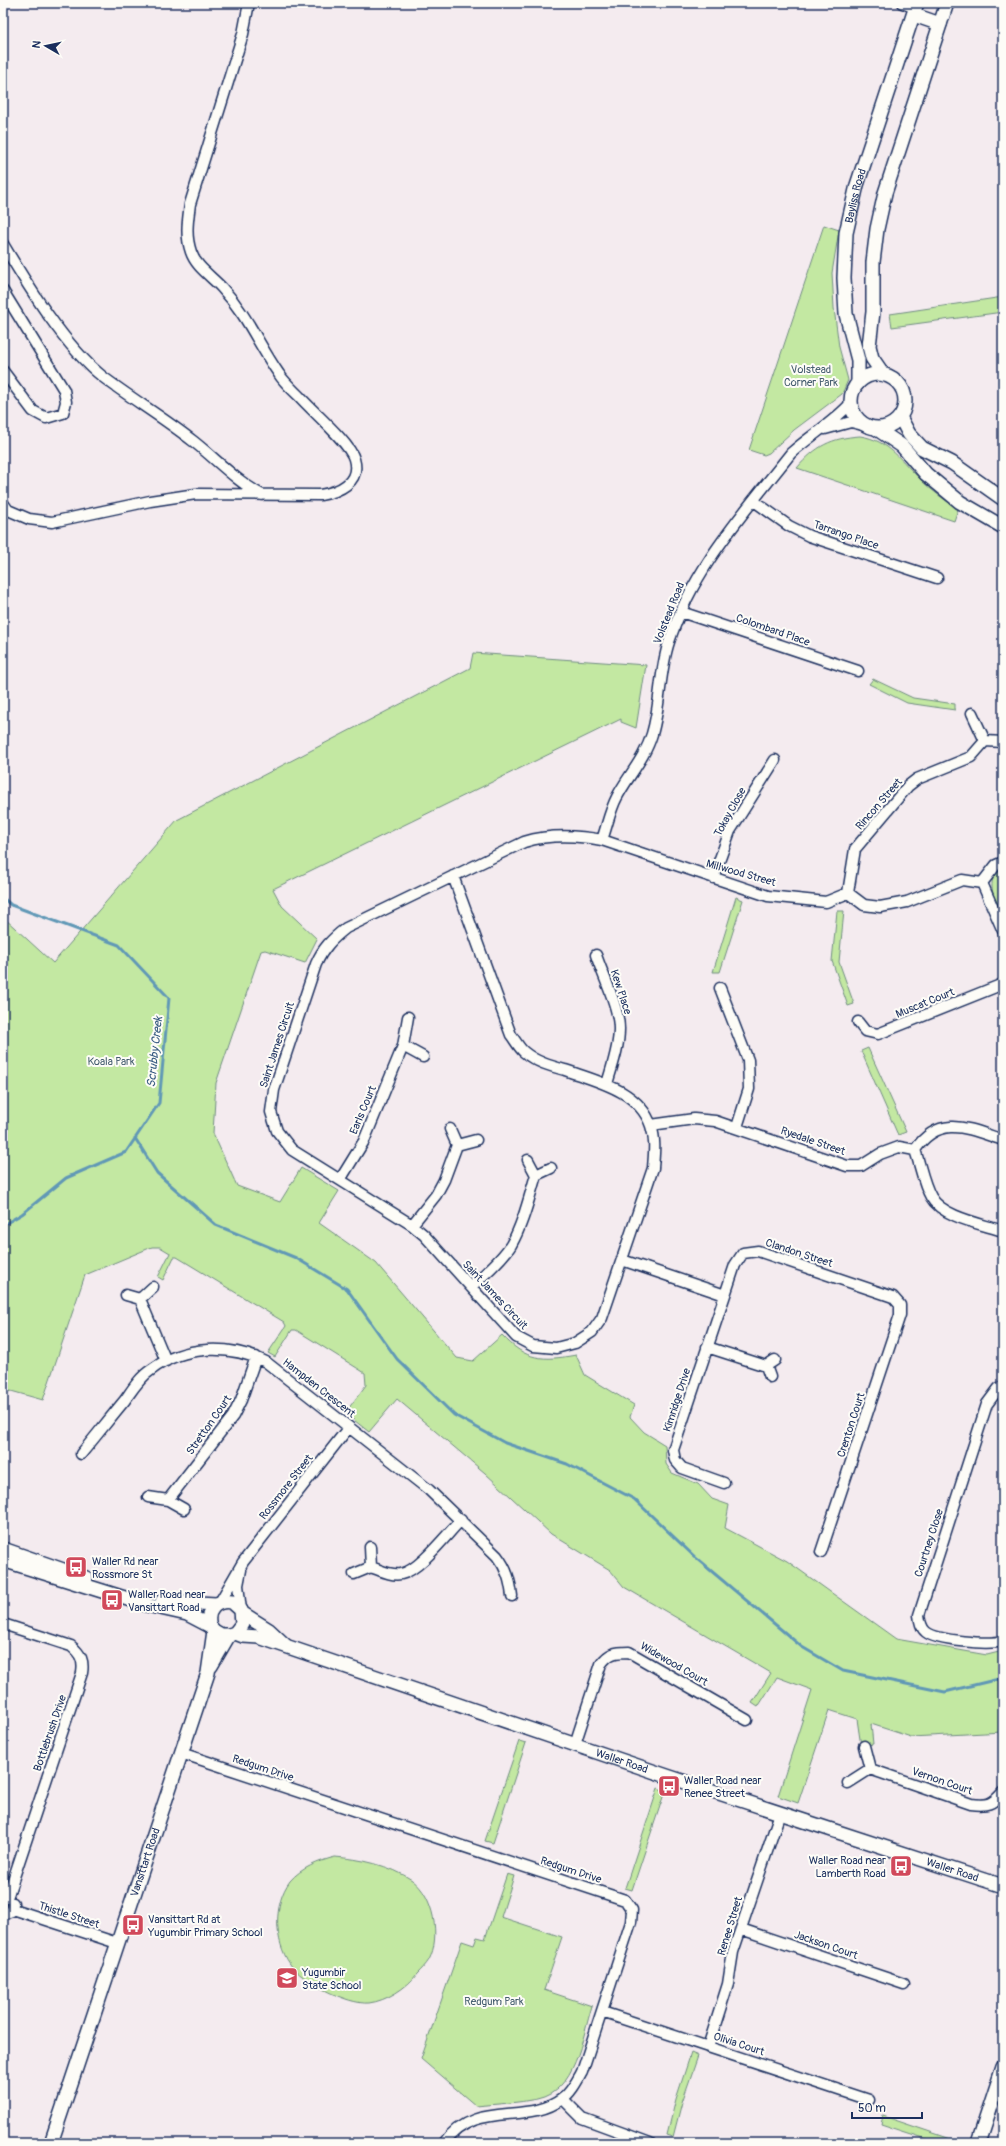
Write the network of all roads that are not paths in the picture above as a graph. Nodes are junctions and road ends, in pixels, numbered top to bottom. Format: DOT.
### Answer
graph roads {
  1 [pos="249,3"];
  2 [pos="902,3"];
  3 [pos="947,3"];
  4 [pos="916,8"];
  5 [pos="940,24"];
  6 [pos="3,244"];
  7 [pos="3,291"];
  8 [pos="3,371"];
  9 [pos="883,374"];
  10 [pos="858,383"];
  11 [pos="851,403"];
  12 [pos="900,417"];
  13 [pos="872,428"];
  14 [pos="823,430"];
  15 [pos="264,496"];
  16 [pos="1003,499"];
  17 [pos="754,501"];
  18 [pos="3,503"];
  19 [pos="1003,527"];
  20 [pos="937,578"];
  21 [pos="681,612"];
  22 [pos="858,671"];
  23 [pos="972,713"];
  24 [pos="985,741"];
  25 [pos="1003,742"];
  26 [pos="774,760"];
  27 [pos="602,840"];
  28 [pos="1003,862"];
  29 [pos="454,876"];
  30 [pos="713,878"];
  31 [pos="982,883"];
  32 [pos="848,893"];
  33 [pos="1003,931"];
  34 [pos="596,955"];
  35 [pos="1003,984"];
  36 [pos="720,988"];
  37 [pos="408,1018"];
  38 [pos="858,1022"];
  39 [pos="403,1046"];
  40 [pos="423,1057"];
  41 [pos="607,1084"];
  42 [pos="651,1125"];
  43 [pos="737,1127"];
  44 [pos="450,1129"];
  45 [pos="476,1140"];
  46 [pos="1003,1140"];
  47 [pos="457,1145"];
  48 [pos="915,1150"];
  49 [pos="528,1160"];
  50 [pos="552,1168"];
  51 [pos="536,1175"];
  52 [pos="340,1180"];
  53 [pos="412,1225"];
  54 [pos="1003,1230"];
  55 [pos="622,1260"];
  56 [pos="152,1287"];
  57 [pos="471,1287"];
  58 [pos="126,1295"];
  59 [pos="725,1295"];
  60 [pos="140,1299"];
  61 [pos="900,1305"];
  62 [pos="707,1347"];
  63 [pos="256,1357"];
  64 [pos="775,1360"];
  65 [pos="166,1361"];
  66 [pos="766,1366"];
  67 [pos="770,1377"];
  68 [pos="999,1388"];
  69 [pos="349,1426"];
  70 [pos="81,1454"];
  71 [pos="724,1483"];
  72 [pos="148,1497"];
  73 [pos="168,1500"];
  74 [pos="184,1509"];
  75 [pos="460,1520"];
  76 [pos="370,1547"];
  77 [pos="3,1548"];
  78 [pos="821,1552"];
  79 [pos="3,1560"];
  80 [pos="243,1562"];
  81 [pos="371,1567"];
  82 [pos="354,1574"];
  83 [pos="512,1596"];
  84 [pos="218,1603"];
  85 [pos="241,1612"];
  86 [pos="3,1624"];
  87 [pos="212,1628"];
  88 [pos="232,1634"];
  89 [pos="1003,1641"];
  90 [pos="290,1649"];
  91 [pos="208,1673"];
  92 [pos="747,1720"];
  93 [pos="574,1744"];
  94 [pos="864,1746"];
  95 [pos="181,1753"];
  96 [pos="870,1769"];
  97 [pos="848,1783"];
  98 [pos="1003,1792"];
  99 [pos="780,1813"];
  100 [pos="1002,1886"];
  101 [pos="5,1898"];
  102 [pos="13,1909"];
  103 [pos="3,1914"];
  104 [pos="740,1929"];
  105 [pos="117,1943"];
  106 [pos="904,1984"];
  107 [pos="602,2012"];
  108 [pos="708,2046"];
  109 [pos="1003,2067"];
  110 [pos="563,2099"];
  111 [pos="869,2100"];
  112 [pos="54,2142"];
  113 [pos="444,2143"];
  114 [pos="650,2143"];
  115 [pos="978,2143"];
  1 -- 15 [label="street"];
  2 -- 4 [label="street"];
  3 -- 5 [label="street"];
  4 -- 5 [label="street"];
  4 -- 10 [label="street, Bayliss Road"];
  5 -- 9 [label="street"];
  6 -- 15 [label="street"];
  7 -- 8 [label="street"];
  9 -- 10 [label="street"];
  9 -- 12 [label="street"];
  10 -- 11 [label="street, Bayliss Road"];
  11 -- 13 [label="street"];
  11 -- 14 [label="street, Volstead Road"];
  12 -- 13 [label="street"];
  12 -- 16 [label="street"];
  13 -- 14 [label="street, Volstead Road"];
  13 -- 19 [label="street"];
  14 -- 17 [label="street, Volstead Road"];
  15 -- 18 [label="street"];
  17 -- 20 [label="street, Tarrango Place"];
  17 -- 21 [label="street, Volstead Road"];
  21 -- 22 [label="street, Colombard Place"];
  21 -- 27 [label="street, Volstead Road"];
  23 -- 24 [label="street"];
  24 -- 25 [label="street"];
  24 -- 32 [label="street, Rincon Street"];
  26 -- 30 [label="street, Tokay Close"];
  27 -- 29 [label="street, Saint James Circuit"];
  27 -- 30 [label="street, Millwood Street"];
  28 -- 31 [label="street"];
  29 -- 41 [label="street, Saint James Circuit"];
  29 -- 52 [label="street, Saint James Circuit"];
  30 -- 32 [label="street, Millwood Street"];
  31 -- 32 [label="street"];
  31 -- 33 [label="street"];
  34 -- 41 [label="street, Kew Place"];
  35 -- 38 [label="street, Muscat Court"];
  36 -- 43 [label="street"];
  37 -- 39 [label="street, Earls Court"];
  39 -- 40 [label="street"];
  39 -- 52 [label="street, Earls Court"];
  41 -- 42 [label="street, Saint James Circuit"];
  42 -- 43 [label="street, Ryedale Street"];
  42 -- 55 [label="street, Saint James Circuit"];
  43 -- 48 [label="street, Ryedale Street"];
  44 -- 47 [label="street"];
  45 -- 47 [label="street"];
  46 -- 48 [label="street"];
  47 -- 53 [label="street"];
  48 -- 54 [label="street"];
  49 -- 51 [label="street"];
  50 -- 51 [label="street"];
  51 -- 57 [label="street"];
  52 -- 53 [label="street, Saint James Circuit"];
  53 -- 57 [label="street, Saint James Circuit"];
  55 -- 57 [label="street, Saint James Circuit"];
  55 -- 59 [label="street"];
  56 -- 60 [label="street"];
  58 -- 60 [label="street"];
  59 -- 61 [label="street, Clandon Street"];
  59 -- 62 [label="street, Kimridge Drive"];
  60 -- 65 [label="street"];
  61 -- 78 [label="street, Crenton Court"];
  62 -- 66 [label="street"];
  62 -- 71 [label="street, Kimridge Drive"];
  63 -- 65 [label="street, Hampden Crescent"];
  63 -- 69 [label="street, Hampden Crescent"];
  63 -- 73 [label="street, Stretton Court"];
  64 -- 66 [label="street"];
  65 -- 70 [label="street, Hampden Crescent"];
  66 -- 67 [label="street"];
  68 -- 89 [label="street, Courtney Close"];
  69 -- 75 [label="street, Hampden Crescent"];
  69 -- 80 [label="street, Rossmore Street"];
  72 -- 73 [label="street"];
  73 -- 74 [label="street"];
  75 -- 81 [label="street"];
  75 -- 83 [label="street, Hampden Crescent"];
  76 -- 81 [label="street"];
  77 -- 84 [label="street, Waller Road"];
  79 -- 87 [label="street, Waller Road"];
  80 -- 84 [label="street, Rossmore Street"];
  80 -- 85 [label="street, Rossmore Street"];
  81 -- 82 [label="street"];
  84 -- 85 [label="street, Waller Road"];
  84 -- 87 [label="street"];
  85 -- 88 [label="street"];
  85 -- 90 [label="street, Waller Road"];
  86 -- 101 [label="street, Bottlebrush Drive"];
  87 -- 88 [label="street, Waller Road"];
  87 -- 91 [label="street, Vansittart Road"];
  88 -- 90 [label="street, Waller Road"];
  88 -- 91 [label="street, Vansittart Road"];
  90 -- 93 [label="street, Waller Road"];
  91 -- 95 [label="street, Vansittart Road"];
  92 -- 93 [label="street, Widewood Court"];
  93 -- 99 [label="street, Waller Road"];
  94 -- 96 [label="street"];
  95 -- 105 [label="street, Vansittart Road"];
  95 -- 107 [label="street, Redgum Drive"];
  96 -- 97 [label="street"];
  96 -- 98 [label="street, Vernon Court"];
  99 -- 100 [label="street, Waller Road"];
  99 -- 104 [label="street, Renee Street"];
  101 -- 102 [label="street"];
  102 -- 103 [label="street"];
  102 -- 105 [label="street, Thistle Street"];
  104 -- 106 [label="street, Jackson Court"];
  104 -- 108 [label="street, Renee Street"];
  105 -- 112 [label="street, Vansittart Road"];
  107 -- 108 [label="street, Olivia Court"];
  107 -- 110 [label="street, Redgum Drive"];
  108 -- 111 [label="street, Olivia Court"];
  109 -- 115 [label="street"];
  110 -- 113 [label="street, Redgum Drive"];
  110 -- 114 [label="street"];
}
